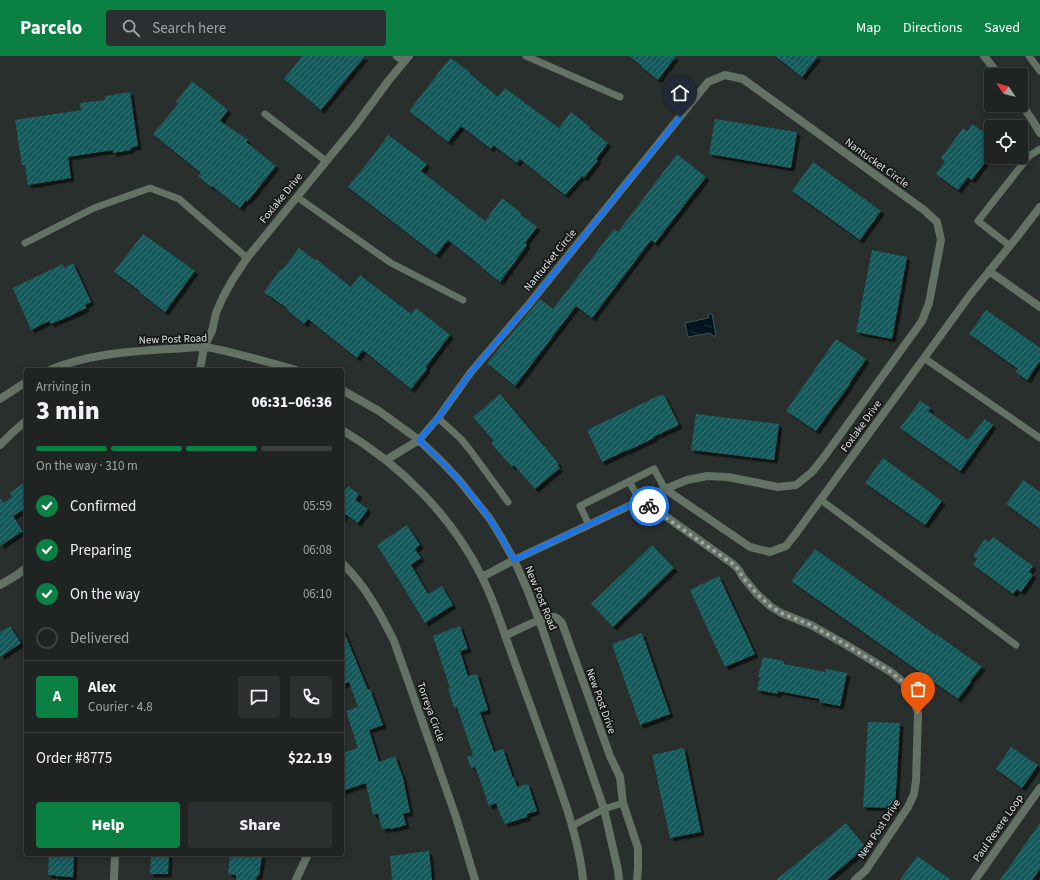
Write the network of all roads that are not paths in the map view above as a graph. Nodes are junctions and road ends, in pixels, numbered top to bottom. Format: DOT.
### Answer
graph roads {
  1 [pos="397,56"];
  2 [pos="526,56"];
  3 [pos="984,56"];
  4 [pos="1029,56"];
  5 [pos="407,59"];
  6 [pos="993,68"];
  7 [pos="1040,71"];
  8 [pos="620,98"];
  9 [pos="1027,112"];
  10 [pos="265,114"];
  11 [pos="1040,133"];
  12 [pos="1040,149"];
  13 [pos="326,161"];
  14 [pos="297,196"];
  15 [pos="1040,207"];
  16 [pos="25,243"];
  17 [pos="1010,246"];
  18 [pos="246,258"];
  19 [pos="989,271"];
  20 [pos="463,300"];
  21 [pos="1040,307"];
  22 [pos="204,348"];
  23 [pos="924,358"];
  24 [pos="56,368"];
  25 [pos="200,368"];
  26 [pos="290,368"];
  27 [pos="24,383"];
  28 [pos="344,391"];
  29 [pos="0,399"];
  30 [pos="438,418"];
  31 [pos="24,424"];
  32 [pos="344,431"];
  33 [pos="1040,438"];
  34 [pos="419,440"];
  35 [pos="0,445"];
  36 [pos="386,460"];
  37 [pos="629,481"];
  38 [pos="665,489"];
  39 [pos="640,500"];
  40 [pos="821,500"];
  41 [pos="508,502"];
  42 [pos="589,525"];
  43 [pos="514,560"];
  44 [pos="344,565"];
  45 [pos="24,569"];
  46 [pos="482,577"];
  47 [pos="0,585"];
  48 [pos="539,621"];
  49 [pos="505,636"];
  50 [pos="1016,645"];
  51 [pos="1040,789"];
  52 [pos="622,803"];
  53 [pos="604,809"];
  54 [pos="572,826"];
  55 [pos="115,856"];
  56 [pos="307,856"];
  57 [pos="114,880"];
  58 [pos="296,880"];
  59 [pos="475,880"];
  60 [pos="583,880"];
  61 [pos="619,880"];
  62 [pos="637,880"];
  63 [pos="855,880"];
  64 [pos="975,880"];
  1 -- 5 [label="street"];
  2 -- 8 [label="lane"];
  3 -- 6 [label="street"];
  4 -- 7 [label="lane"];
  5 -- 13 [label="street, Foxlake Drive"];
  9 -- 11 [label="street"];
  10 -- 13 [label="lane"];
  12 -- 17 [label="lane"];
  13 -- 14 [label="street, Foxlake Drive"];
  14 -- 18 [label="street, Foxlake Drive"];
  14 -- 20 [label="lane"];
  15 -- 17 [label="street, Foxlake Drive"];
  16 -- 18 [label="lane"];
  17 -- 19 [label="street, Foxlake Drive"];
  18 -- 22 [label="street, Foxlake Drive"];
  19 -- 21 [label="street"];
  19 -- 23 [label="street, Foxlake Drive"];
  22 -- 24 [label="street, New Post Road"];
  22 -- 25 [label="street, Foxlake Drive"];
  22 -- 26 [label="street, New Post Road"];
  23 -- 33 [label="lane"];
  23 -- 40 [label="street, Foxlake Drive"];
  27 -- 29 [label="street"];
  28 -- 34 [label="street, New Post Road"];
  30 -- 34 [label="street, Nantucket Circle"];
  30 -- 38 [label="street, Nantucket Circle"];
  30 -- 41 [label="lane"];
  31 -- 35 [label="street"];
  32 -- 36 [label="street"];
  34 -- 36 [label="street, Nantucket Circle"];
  34 -- 43 [label="street, New Post Road"];
  36 -- 46 [label="street"];
  37 -- 38 [label="lane"];
  37 -- 39 [label="lane"];
  37 -- 42 [label="lane"];
  38 -- 39 [label="street, Nantucket Circle"];
  38 -- 40 [label="street, Foxlake Drive"];
  39 -- 42 [label="street, Nantucket Circle"];
  39 -- 63 [label="street, New Post Drive"];
  40 -- 50 [label="lane"];
  42 -- 43 [label="street, Nantucket Circle"];
  43 -- 46 [label="street, Nantucket Circle"];
  43 -- 48 [label="street, New Post Road"];
  44 -- 59 [label="street, Torreya Circle"];
  45 -- 47 [label="street"];
  46 -- 49 [label="street"];
  48 -- 49 [label="street"];
  48 -- 52 [label="street, New Post Drive"];
  48 -- 53 [label="street, New Post Road"];
  49 -- 54 [label="street"];
  51 -- 64 [label="street, Paul Revere Loop"];
  52 -- 53 [label="lane"];
  52 -- 62 [label="street, New Post Drive"];
  53 -- 54 [label="lane"];
  53 -- 61 [label="street, New Post Road"];
  54 -- 60 [label="street"];
  55 -- 57 [label="street"];
  56 -- 58 [label="street"];
}
